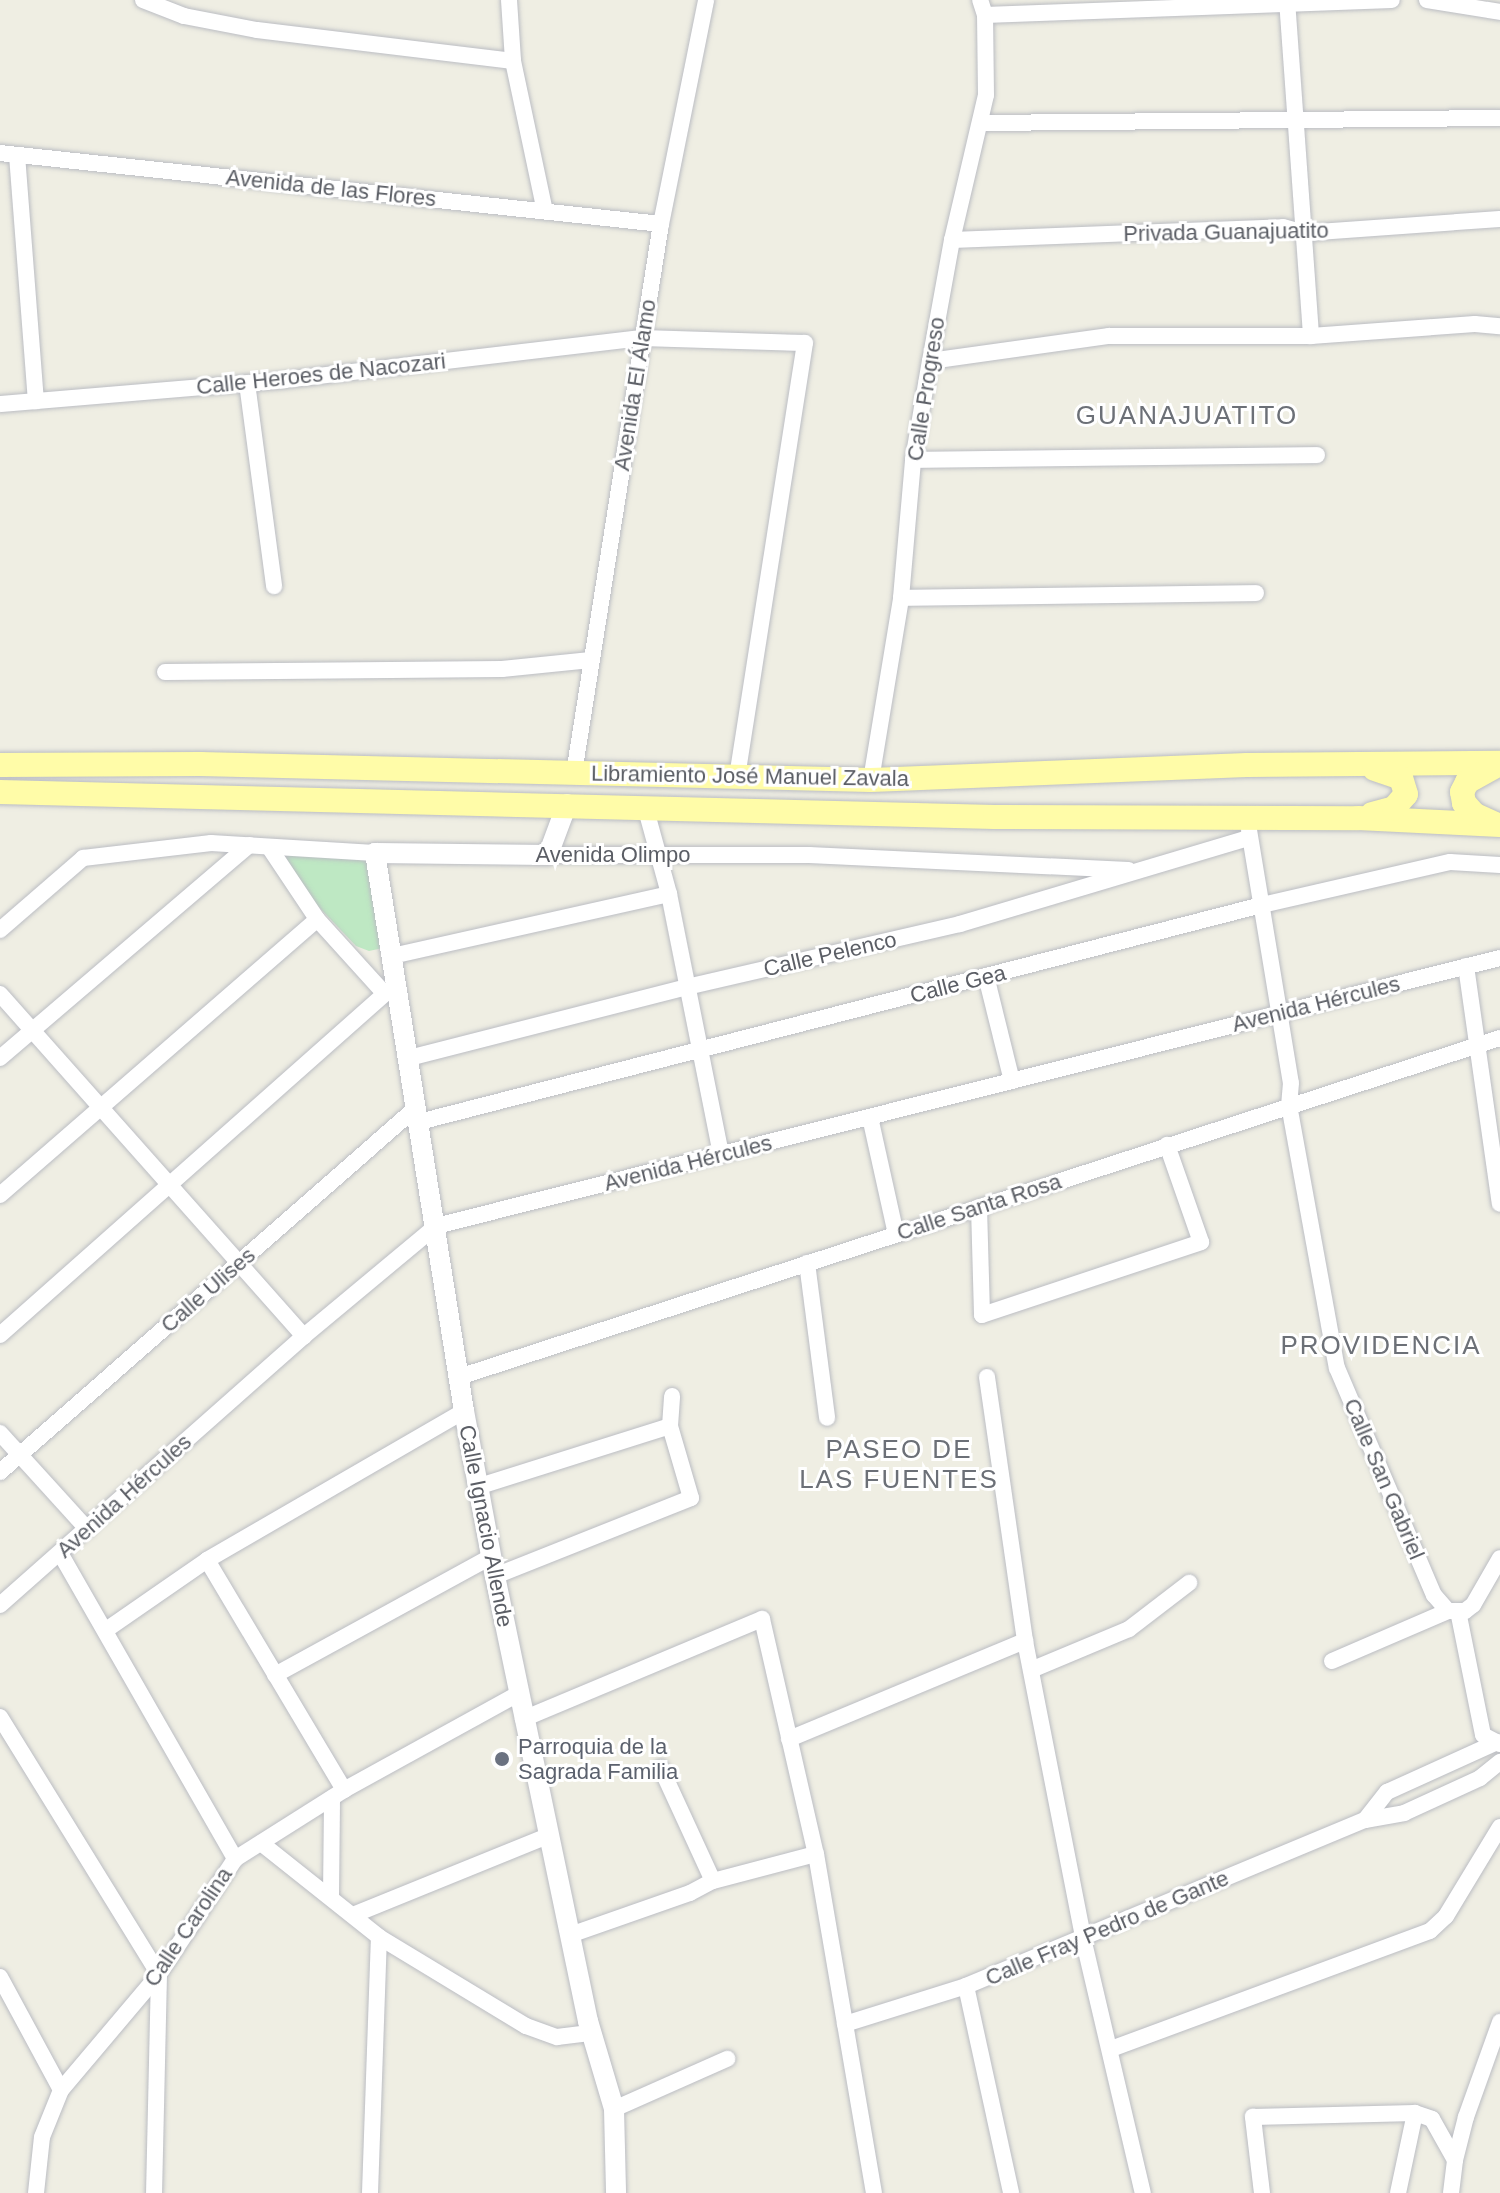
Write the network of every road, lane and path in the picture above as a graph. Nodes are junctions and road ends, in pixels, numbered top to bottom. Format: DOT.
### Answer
graph roads {
  1 [pos="143,0"];
  2 [pos="509,0"];
  3 [pos="706,0"];
  4 [pos="1392,0"];
  5 [pos="1427,0"];
  6 [pos="1288,3"];
  7 [pos="164,4"];
  8 [pos="1202,5"];
  9 [pos="982,7"];
  10 [pos="1500,12"];
  11 [pos="513,61"];
  12 [pos="1500,118"];
  13 [pos="1296,122"];
  14 [pos="980,123"];
  15 [pos="0,153"];
  16 [pos="17,155"];
  17 [pos="545,211"];
  18 [pos="1500,219"];
  19 [pos="661,224"];
  20 [pos="1304,233"];
  21 [pos="952,240"];
  22 [pos="1500,326"];
  23 [pos="1311,336"];
  24 [pos="642,338"];
  25 [pos="930,361"];
  26 [pos="247,383"];
  27 [pos="36,401"];
  28 [pos="0,404"];
  29 [pos="1317,455"];
  30 [pos="913,460"];
  31 [pos="274,586"];
  32 [pos="1256,593"];
  33 [pos="901,598"];
  34 [pos="591,660"];
  35 [pos="165,672"];
  36 [pos="1354,764"];
  37 [pos="1500,764"];
  38 [pos="0,765"];
  39 [pos="574,773"];
  40 [pos="737,778"];
  41 [pos="871,780"];
  42 [pos="0,792"];
  43 [pos="567,804"];
  44 [pos="645,806"];
  45 [pos="1358,818"];
  46 [pos="1498,825"];
  47 [pos="1249,828"];
  48 [pos="249,845"];
  49 [pos="269,847"];
  50 [pos="375,853"];
  51 [pos="548,855"];
  52 [pos="659,856"];
  53 [pos="1500,865"];
  54 [pos="1143,871"];
  55 [pos="669,894"];
  56 [pos="1262,905"];
  57 [pos="317,919"];
  58 [pos="0,930"];
  59 [pos="392,956"];
  60 [pos="1500,958"];
  61 [pos="1466,966"];
  62 [pos="986,976"];
  63 [pos="687,987"];
  64 [pos="391,988"];
  65 [pos="0,994"];
  66 [pos="1279,1014"];
  67 [pos="31,1030"];
  68 [pos="1500,1038"];
  69 [pos="1477,1045"];
  70 [pos="699,1050"];
  71 [pos="0,1058"];
  72 [pos="409,1058"];
  73 [pos="1012,1081"];
  74 [pos="1289,1105"];
  75 [pos="101,1108"];
  76 [pos="418,1114"];
  77 [pos="870,1117"];
  78 [pos="1167,1145"];
  79 [pos="721,1155"];
  80 [pos="168,1183"];
  81 [pos="0,1195"];
  82 [pos="1500,1204"];
  83 [pos="979,1207"];
  84 [pos="436,1226"];
  85 [pos="896,1234"];
  86 [pos="239,1263"];
  87 [pos="807,1263"];
  88 [pos="0,1335"];
  89 [pos="304,1336"];
  90 [pos="459,1377"];
  91 [pos="987,1377"];
  92 [pos="672,1396"];
  93 [pos="464,1411"];
  94 [pos="827,1418"];
  95 [pos="670,1426"];
  96 [pos="0,1433"];
  97 [pos="21,1454"];
  98 [pos="0,1472"];
  99 [pos="480,1486"];
  100 [pos="87,1529"];
  101 [pos="60,1553"];
  102 [pos="1500,1558"];
  103 [pos="207,1560"];
  104 [pos="493,1566"];
  105 [pos="1189,1583"];
  106 [pos="0,1605"];
  107 [pos="1453,1611"];
  108 [pos="106,1630"];
  109 [pos="1025,1641"];
  110 [pos="1332,1661"];
  111 [pos="1031,1670"];
  112 [pos="275,1675"];
  113 [pos="518,1694"];
  114 [pos="0,1717"];
  115 [pos="523,1719"];
  116 [pos="789,1739"];
  117 [pos="1498,1743"];
  118 [pos="1500,1762"];
  119 [pos="661,1768"];
  120 [pos="338,1794"];
  121 [pos="1365,1820"];
  122 [pos="1500,1827"];
  123 [pos="550,1835"];
  124 [pos="261,1843"];
  125 [pos="816,1854"];
  126 [pos="235,1859"];
  127 [pos="713,1881"];
  128 [pos="331,1896"];
  129 [pos="353,1915"];
  130 [pos="570,1935"];
  131 [pos="379,1937"];
  132 [pos="1083,1938"];
  133 [pos="159,1974"];
  134 [pos="0,1977"];
  135 [pos="966,1986"];
  136 [pos="1500,2022"];
  137 [pos="845,2024"];
  138 [pos="592,2033"];
  139 [pos="1111,2049"];
  140 [pos="727,2059"];
  141 [pos="61,2090"];
  142 [pos="614,2109"];
  143 [pos="1415,2113"];
  144 [pos="1455,2160"];
  145 [pos="36,2193"];
  146 [pos="154,2193"];
  147 [pos="370,2193"];
  148 [pos="616,2193"];
  149 [pos="874,2193"];
  150 [pos="1011,2193"];
  151 [pos="1143,2193"];
  152 [pos="1262,2193"];
  153 [pos="1398,2193"];
  154 [pos="1451,2193"];
  1 -- 7 [label="street"];
  2 -- 11 [label="street"];
  3 -- 19 [label="street, Avenida El Álamo"];
  4 -- 6 [label="street"];
  5 -- 10 [label="street"];
  6 -- 8 [label="street"];
  6 -- 13 [label="street"];
  7 -- 11 [label="street"];
  8 -- 9 [label="street"];
  9 -- 14 [label="street, Calle Progreso"];
  11 -- 17 [label="street"];
  12 -- 13 [label="street"];
  13 -- 14 [label="street"];
  13 -- 20 [label="street"];
  14 -- 21 [label="street, Calle Progreso"];
  15 -- 16 [label="street, Avenida de las Flores"];
  16 -- 17 [label="street, Avenida de las Flores"];
  16 -- 27 [label="street"];
  17 -- 19 [label="street, Avenida de las Flores"];
  18 -- 20 [label="street, Privada Guanajuatito"];
  19 -- 24 [label="street, Avenida El Álamo"];
  20 -- 21 [label="street, Privada Guanajuatito"];
  20 -- 23 [label="street"];
  21 -- 25 [label="street, Calle Progreso"];
  22 -- 23 [label="street"];
  23 -- 25 [label="street"];
  24 -- 26 [label="street, Calle Heroes de Nacozari"];
  24 -- 34 [label="street, Avenida El Álamo"];
  24 -- 40 [label="street, Calle Heroes de Nacozari"];
  25 -- 30 [label="street, Calle Progreso"];
  26 -- 27 [label="street, Calle Heroes de Nacozari"];
  26 -- 31 [label="street"];
  27 -- 28 [label="street, Calle Heroes de Nacozari"];
  29 -- 30 [label="street"];
  30 -- 33 [label="street, Calle Progreso"];
  32 -- 33 [label="street"];
  33 -- 41 [label="street, Calle Progreso"];
  34 -- 35 [label="street"];
  34 -- 39 [label="street, Avenida El Álamo"];
  36 -- 37 [label="main road, Libramiento José Manuel Zavala"];
  36 -- 41 [label="main road, Libramiento José Manuel Zavala"];
  36 -- 45 [label="main road"];
  37 -- 46 [label="main road"];
  38 -- 39 [label="main road, Libramiento José Manuel Zavala"];
  39 -- 40 [label="main road, Libramiento José Manuel Zavala"];
  40 -- 41 [label="main road, Libramiento José Manuel Zavala"];
  42 -- 43 [label="main road, Libramiento José Manuel Zavala"];
  43 -- 44 [label="main road, Libramiento José Manuel Zavala"];
  43 -- 51 [label="street"];
  44 -- 47 [label="main road, Libramiento José Manuel Zavala"];
  44 -- 52 [label="street"];
  45 -- 46 [label="main road, Libramiento José Manuel Zavala"];
  45 -- 47 [label="main road, Libramiento José Manuel Zavala"];
  47 -- 54 [label="street, Calle Pelenco"];
  47 -- 56 [label="street, Calle San Gabriel"];
  48 -- 49 [label="street, Avenida Olimpo"];
  48 -- 58 [label="street, Avenida Olimpo"];
  48 -- 67 [label="street"];
  49 -- 50 [label="street, Avenida Olimpo"];
  49 -- 57 [label="street"];
  50 -- 51 [label="street, Avenida Olimpo"];
  50 -- 59 [label="street, Calle Ignacio Allende"];
  51 -- 52 [label="street, Avenida Olimpo"];
  52 -- 54 [label="street, Avenida Olimpo"];
  52 -- 55 [label="street"];
  53 -- 56 [label="street, Calle Gea"];
  54 -- 63 [label="street, Calle Pelenco"];
  55 -- 59 [label="street"];
  55 -- 63 [label="street"];
  56 -- 62 [label="street, Calle Gea"];
  56 -- 66 [label="street, Calle San Gabriel"];
  57 -- 64 [label="street"];
  57 -- 75 [label="street"];
  59 -- 64 [label="street, Calle Ignacio Allende"];
  60 -- 61 [label="street, Avenida Hércules"];
  61 -- 66 [label="street, Avenida Hércules"];
  61 -- 69 [label="street"];
  62 -- 70 [label="street, Calle Gea"];
  62 -- 73 [label="street"];
  63 -- 70 [label="street"];
  63 -- 72 [label="street, Calle Pelenco"];
  64 -- 72 [label="street, Calle Ignacio Allende"];
  64 -- 80 [label="street"];
  65 -- 67 [label="street"];
  66 -- 73 [label="street, Avenida Hércules"];
  66 -- 74 [label="street, Calle San Gabriel"];
  67 -- 71 [label="street"];
  67 -- 75 [label="street"];
  68 -- 69 [label="street, Calle Santa Rosa"];
  69 -- 74 [label="street, Calle Santa Rosa"];
  69 -- 82 [label="street"];
  70 -- 76 [label="street, Calle Gea"];
  70 -- 79 [label="street"];
  72 -- 76 [label="street, Calle Ignacio Allende"];
  73 -- 77 [label="street, Avenida Hércules"];
  74 -- 78 [label="street, Calle Santa Rosa"];
  74 -- 107 [label="street, Calle San Gabriel"];
  75 -- 80 [label="street"];
  75 -- 81 [label="street"];
  76 -- 84 [label="street, Calle Ignacio Allende"];
  76 -- 86 [label="street, Calle Ulises"];
  77 -- 79 [label="street, Avenida Hércules"];
  77 -- 85 [label="street"];
  78 -- 83 [label="street, Calle Santa Rosa"];
  78 -- 83 [label="street"];
  79 -- 84 [label="street, Avenida Hércules"];
  80 -- 86 [label="street"];
  80 -- 88 [label="street"];
  83 -- 85 [label="street, Calle Santa Rosa"];
  84 -- 89 [label="street, Avenida Hércules"];
  84 -- 90 [label="street, Calle Ignacio Allende"];
  85 -- 87 [label="street, Calle Santa Rosa"];
  86 -- 89 [label="street"];
  86 -- 97 [label="street, Calle Ulises"];
  87 -- 90 [label="street, Calle Santa Rosa"];
  87 -- 94 [label="street"];
  89 -- 100 [label="street, Avenida Hércules"];
  90 -- 93 [label="street, Calle Ignacio Allende"];
  91 -- 109 [label="street"];
  92 -- 95 [label="street"];
  93 -- 99 [label="street, Calle Ignacio Allende"];
  93 -- 103 [label="street"];
  95 -- 99 [label="street"];
  95 -- 104 [label="street"];
  96 -- 97 [label="street"];
  97 -- 98 [label="street, Calle Ulises"];
  97 -- 100 [label="street"];
  99 -- 104 [label="street, Calle Ignacio Allende"];
  100 -- 101 [label="street, Avenida Hércules"];
  101 -- 106 [label="street, Avenida Hércules"];
  101 -- 108 [label="street"];
  102 -- 107 [label="street"];
  103 -- 108 [label="street"];
  103 -- 112 [label="street"];
  104 -- 112 [label="street"];
  104 -- 113 [label="street, Calle Ignacio Allende"];
  105 -- 111 [label="street"];
  107 -- 110 [label="street"];
  107 -- 117 [label="street, Calle San Gabriel"];
  108 -- 126 [label="street"];
  109 -- 111 [label="street"];
  109 -- 116 [label="street"];
  111 -- 132 [label="street"];
  112 -- 120 [label="street"];
  113 -- 115 [label="street, Calle Ignacio Allende"];
  113 -- 120 [label="street, Calle Carolina"];
  114 -- 133 [label="street"];
  115 -- 116 [label="street"];
  115 -- 123 [label="street, Calle Ignacio Allende"];
  116 -- 125 [label="street"];
  117 -- 121 [label="street, Calle Fray Pedro de Gante"];
  118 -- 121 [label="street, Calle Fray Pedro de Gante"];
  119 -- 127 [label="street"];
  120 -- 124 [label="street, Calle Carolina"];
  120 -- 128 [label="street"];
  121 -- 132 [label="street, Calle Fray Pedro de Gante"];
  122 -- 139 [label="street"];
  123 -- 129 [label="street"];
  123 -- 130 [label="street, Calle Ignacio Allende"];
  124 -- 126 [label="street, Calle Carolina"];
  124 -- 128 [label="street"];
  125 -- 127 [label="street"];
  125 -- 137 [label="street"];
  126 -- 133 [label="street, Calle Carolina"];
  127 -- 130 [label="street"];
  128 -- 129 [label="street"];
  129 -- 131 [label="street"];
  130 -- 138 [label="street, Calle Ignacio Allende"];
  131 -- 138 [label="street"];
  131 -- 147 [label="street"];
  132 -- 135 [label="street, Calle Fray Pedro de Gante"];
  132 -- 139 [label="street"];
  133 -- 141 [label="street, Calle Carolina"];
  133 -- 146 [label="street"];
  134 -- 141 [label="street"];
  135 -- 137 [label="street, Calle Fray Pedro de Gante"];
  135 -- 150 [label="street"];
  136 -- 144 [label="street"];
  137 -- 149 [label="street"];
  138 -- 142 [label="street, Calle Ignacio Allende"];
  139 -- 151 [label="street"];
  140 -- 142 [label="street"];
  141 -- 145 [label="street, Calle Carolina"];
  142 -- 148 [label="street, Calle Ignacio Allende"];
  143 -- 144 [label="street"];
  143 -- 152 [label="street"];
  143 -- 153 [label="street"];
  144 -- 154 [label="street"];
}
